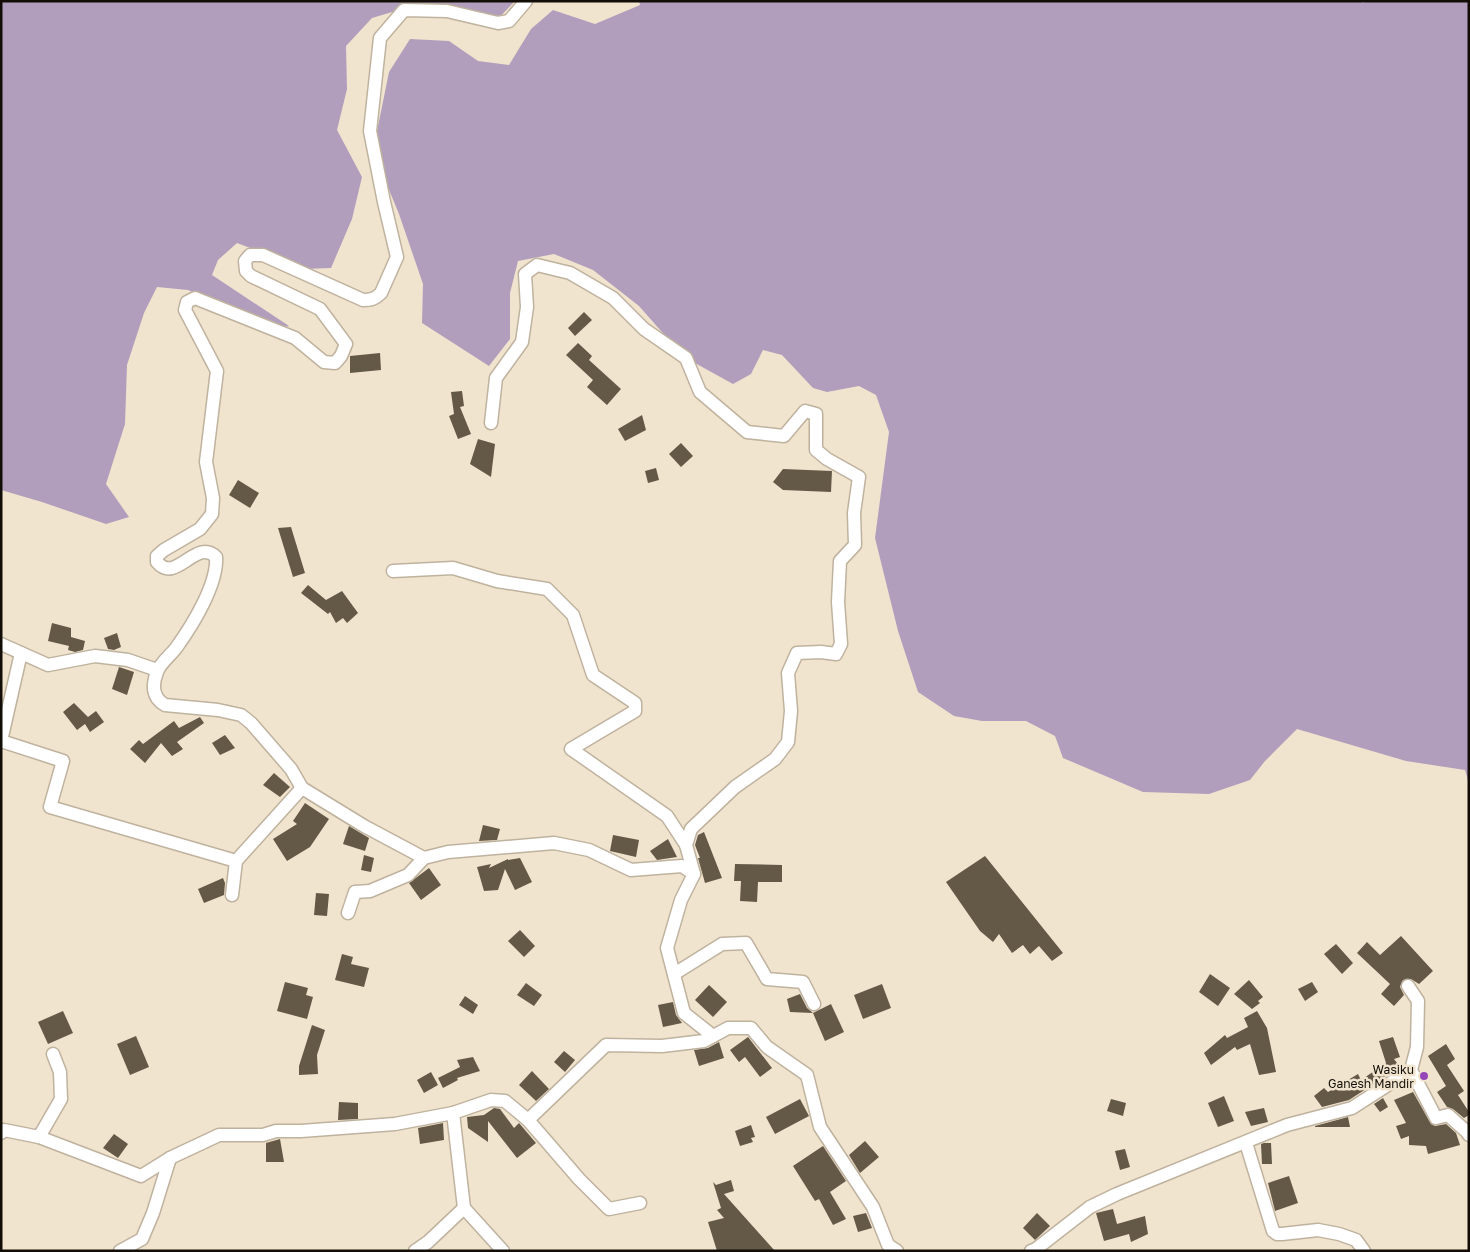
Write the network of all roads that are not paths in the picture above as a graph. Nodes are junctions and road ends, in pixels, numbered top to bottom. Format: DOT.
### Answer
graph roads {
  1 [pos="526,1"];
  2 [pos="491,423"];
  3 [pos="392,571"];
  4 [pos="1,644"];
  5 [pos="21,653"];
  6 [pos="157,670"];
  7 [pos="1,741"];
  8 [pos="302,788"];
  9 [pos="686,845"];
  10 [pos="424,858"];
  11 [pos="236,861"];
  12 [pos="694,874"];
  13 [pos="232,895"];
  14 [pos="348,913"];
  15 [pos="674,974"];
  16 [pos="1408,986"];
  17 [pos="814,1004"];
  18 [pos="714,1036"];
  19 [pos="53,1054"];
  20 [pos="1411,1070"];
  21 [pos="453,1113"];
  22 [pos="528,1120"];
  23 [pos="1,1133"];
  24 [pos="1469,1135"];
  25 [pos="39,1137"];
  26 [pos="1246,1143"];
  27 [pos="170,1158"];
  28 [pos="640,1203"];
  29 [pos="464,1208"];
  30 [pos="120,1251"];
  31 [pos="415,1251"];
  32 [pos="504,1251"];
  33 [pos="897,1251"];
  34 [pos="1031,1251"];
  35 [pos="1364,1251"];
  1 -- 6 [label="street"];
  2 -- 9 [label="street"];
  3 -- 9 [label="street"];
  4 -- 5 [label="street"];
  5 -- 6 [label="street"];
  5 -- 7 [label="street"];
  6 -- 8 [label="street"];
  7 -- 11 [label="street"];
  8 -- 10 [label="street"];
  8 -- 11 [label="street"];
  9 -- 12 [label="street"];
  10 -- 12 [label="street"];
  10 -- 14 [label="street"];
  11 -- 13 [label="street"];
  12 -- 15 [label="street"];
  15 -- 17 [label="street"];
  15 -- 18 [label="street"];
  16 -- 20 [label="street"];
  18 -- 22 [label="street"];
  18 -- 33 [label="street"];
  19 -- 25 [label="street"];
  20 -- 24 [label="street"];
  20 -- 26 [label="street"];
  21 -- 22 [label="street"];
  21 -- 27 [label="street"];
  21 -- 29 [label="street"];
  22 -- 28 [label="street"];
  23 -- 25 [label="street"];
  25 -- 27 [label="street"];
  26 -- 34 [label="street"];
  26 -- 35 [label="street"];
  27 -- 30 [label="street"];
  29 -- 31 [label="street"];
  29 -- 32 [label="street"];
}
